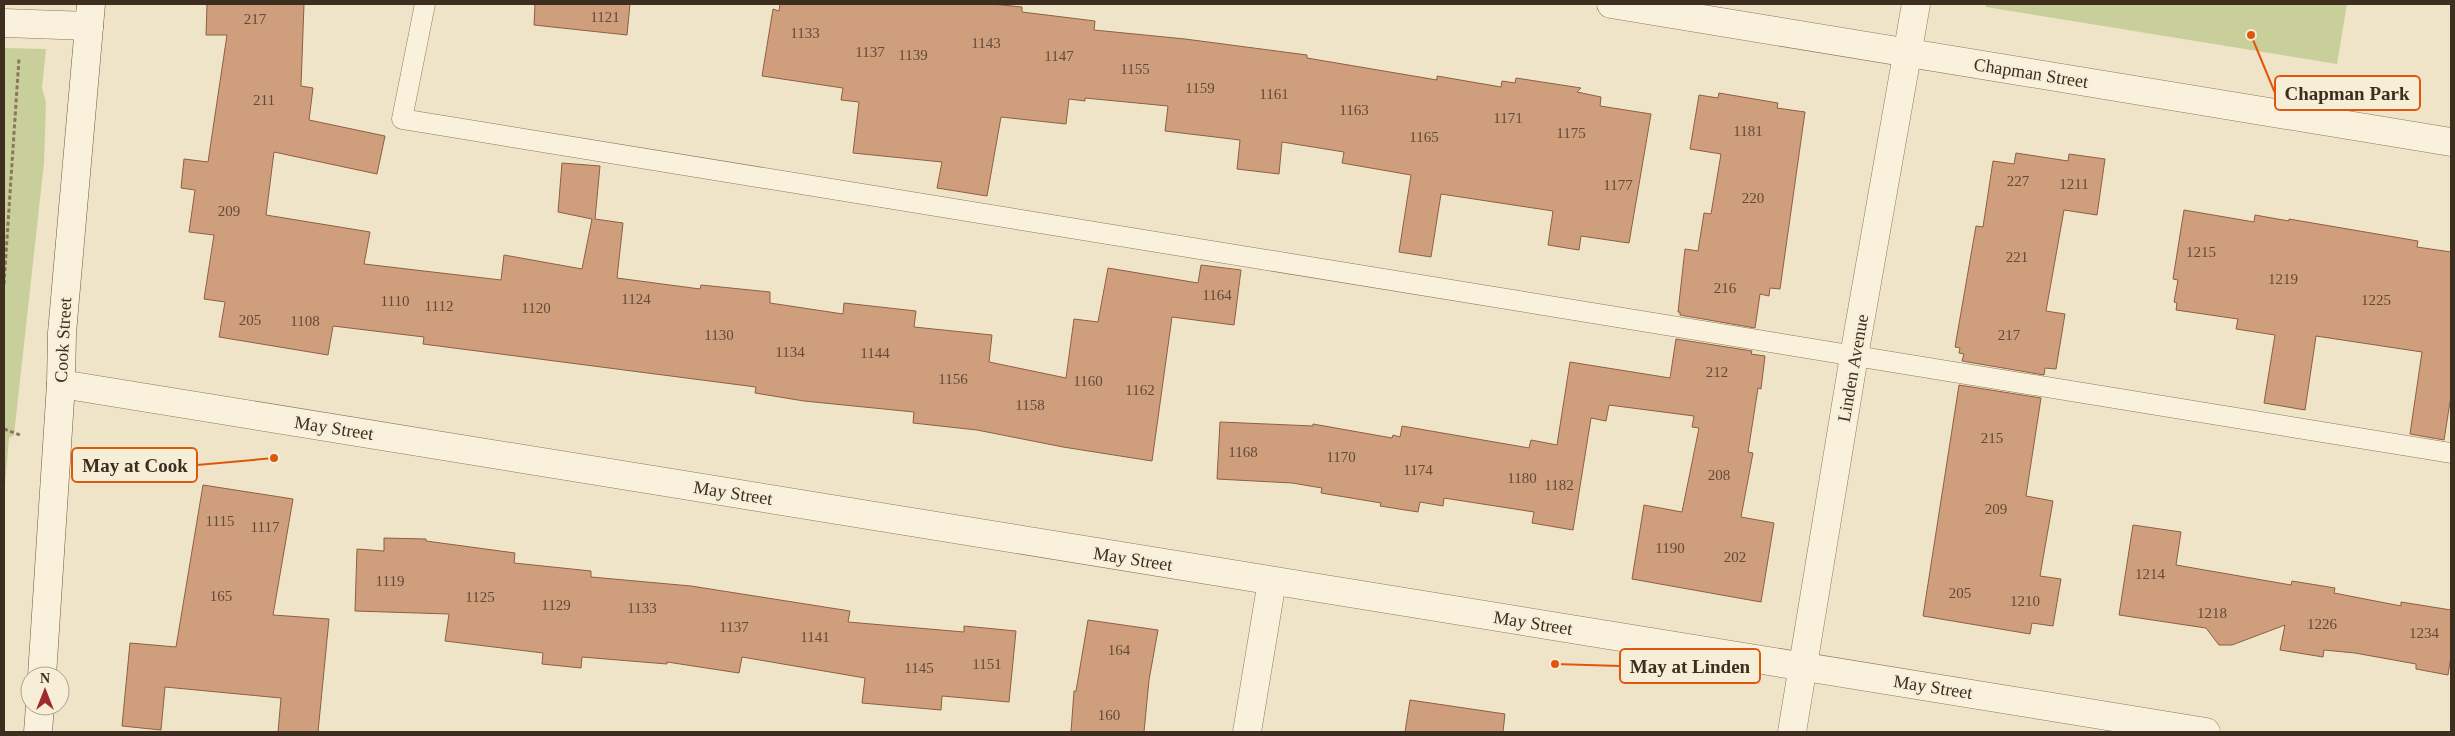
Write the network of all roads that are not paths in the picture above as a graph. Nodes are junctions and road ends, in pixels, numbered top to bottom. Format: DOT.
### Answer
graph roads {
  1 [pos="425,4"];
  2 [pos="1610,4"];
  3 [pos="1916,4"];
  4 [pos="90,15"];
  5 [pos="12,23"];
  6 [pos="1908,52"];
  7 [pos="2451,142"];
  8 [pos="1854,356"];
  9 [pos="61,384"];
  10 [pos="2451,453"];
  11 [pos="1272,581"];
  12 [pos="43,666"];
  13 [pos="1803,666"];
  14 [pos="39,716"];
  15 [pos="38,732"];
  16 [pos="1247,732"];
  17 [pos="1792,732"];
  18 [pos="2206,732"];
  1 -- 8 [label="lane"];
  2 -- 6 [label="street, Chapman Street"];
  3 -- 6 [label="street, Linden Avenue"];
  4 -- 5 [label="street"];
  4 -- 9 [label="street, Cook Street"];
  6 -- 7 [label="street, Chapman Street"];
  6 -- 8 [label="street, Linden Avenue"];
  8 -- 10 [label="lane"];
  8 -- 13 [label="street, Linden Avenue"];
  9 -- 11 [label="street, May Street"];
  9 -- 12 [label="street, Cook Street"];
  11 -- 13 [label="street, May Street"];
  11 -- 16 [label="street"];
  13 -- 17 [label="street, Linden Avenue"];
  13 -- 18 [label="street, May Street"];
  14 -- 15 [label="street"];
}
